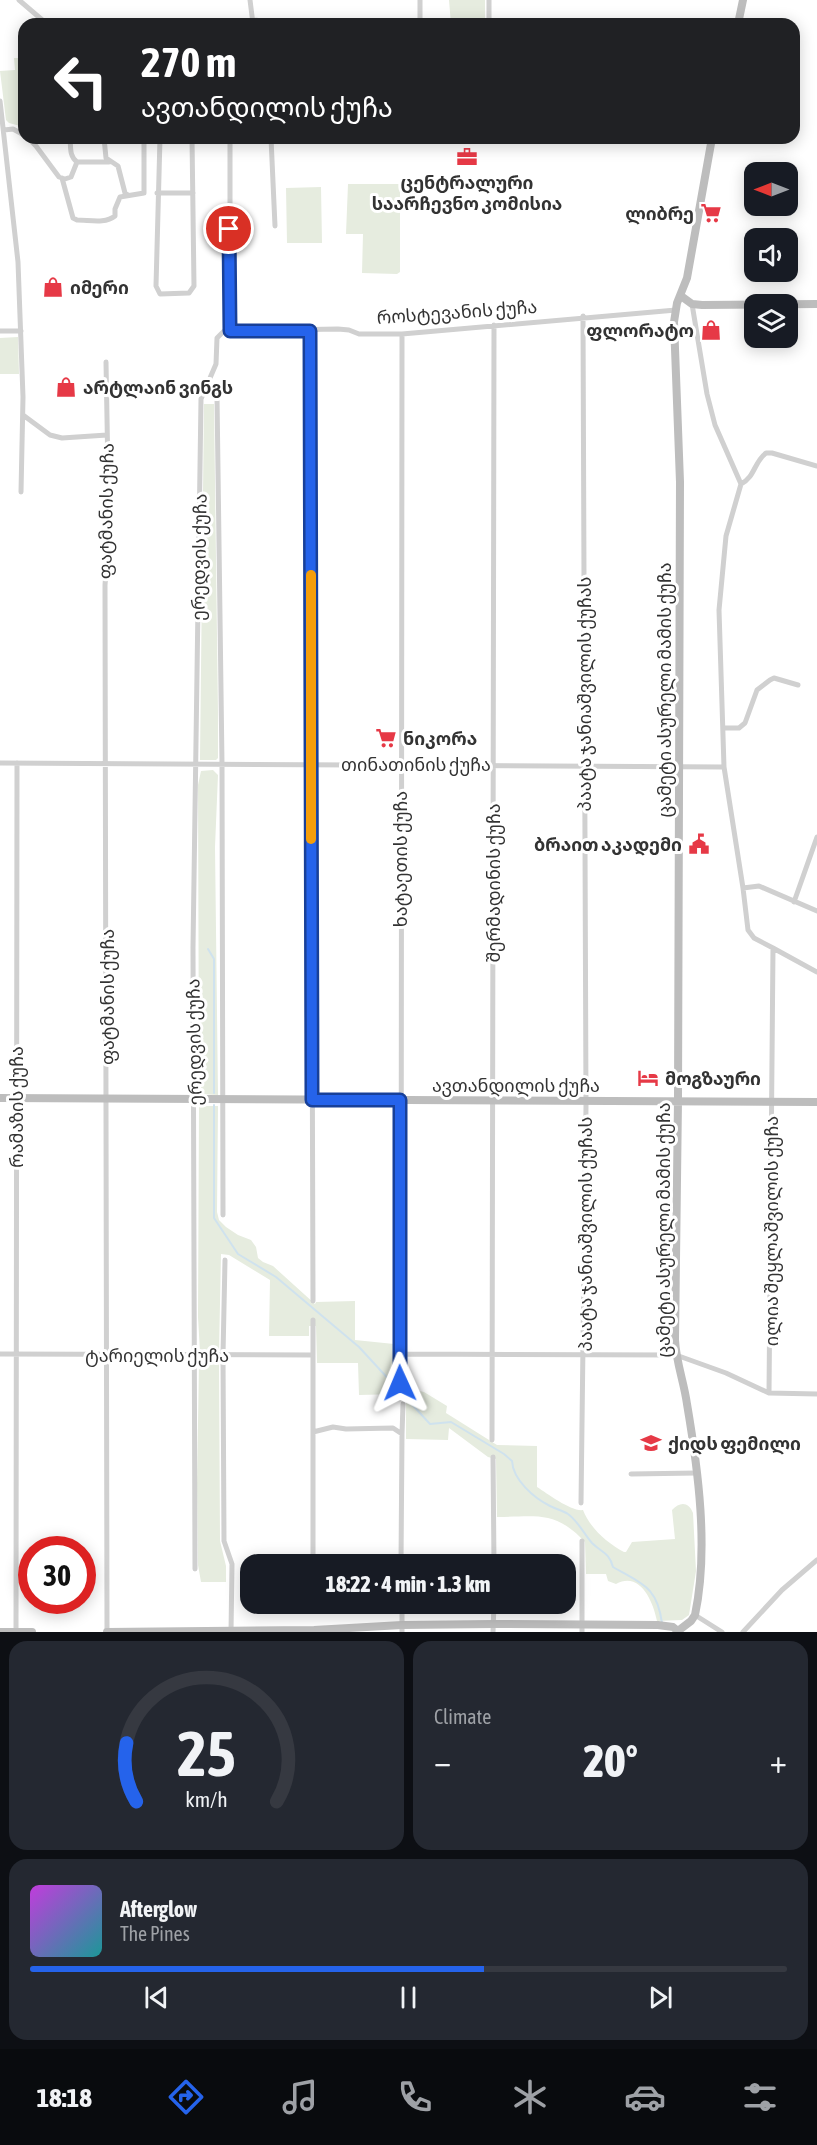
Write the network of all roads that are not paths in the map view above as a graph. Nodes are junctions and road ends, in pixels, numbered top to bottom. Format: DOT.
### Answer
graph roads {
  1 [pos="19,0"];
  2 [pos="250,0"];
  3 [pos="420,0"];
  4 [pos="489,0"];
  5 [pos="743,0"];
  6 [pos="40,18"];
  7 [pos="252,18"];
  8 [pos="420,18"];
  9 [pos="489,18"];
  10 [pos="739,18"];
  11 [pos="0,101"];
  12 [pos="4,130"];
  13 [pos="18,131"];
  14 [pos="34,144"];
  15 [pos="70,144"];
  16 [pos="104,144"];
  17 [pos="144,144"];
  18 [pos="160,144"];
  19 [pos="192,144"];
  20 [pos="230,144"];
  21 [pos="272,144"];
  22 [pos="711,144"];
  23 [pos="77,162"];
  24 [pos="109,162"];
  25 [pos="62,178"];
  26 [pos="144,193"];
  27 [pos="158,193"];
  28 [pos="193,193"];
  29 [pos="128,195"];
  30 [pos="157,200"];
  31 [pos="274,226"];
  32 [pos="681,296"];
  33 [pos="692,304"];
  34 [pos="817,304"];
  35 [pos="676,310"];
  36 [pos="583,316"];
  37 [pos="494,325"];
  38 [pos="0,331"];
  39 [pos="21,331"];
  40 [pos="230,331"];
  41 [pos="310,331"];
  42 [pos="402,334"];
  43 [pos="106,362"];
  44 [pos="208,381"];
  45 [pos="23,415"];
  46 [pos="107,435"];
  47 [pos="817,466"];
  48 [pos="741,484"];
  49 [pos="21,492"];
  50 [pos="798,685"];
  51 [pos="723,728"];
  52 [pos="0,763"];
  53 [pos="17,763"];
  54 [pos="105,763"];
  55 [pos="196,763"];
  56 [pos="222,763"];
  57 [pos="311,764"];
  58 [pos="400,764"];
  59 [pos="493,764"];
  60 [pos="585,765"];
  61 [pos="678,765"];
  62 [pos="723,766"];
  63 [pos="817,837"];
  64 [pos="743,888"];
  65 [pos="794,902"];
  66 [pos="817,911"];
  67 [pos="773,948"];
  68 [pos="817,972"];
  69 [pos="16,1097"];
  70 [pos="0,1098"];
  71 [pos="107,1099"];
  72 [pos="195,1099"];
  73 [pos="222,1099"];
  74 [pos="312,1100"];
  75 [pos="400,1100"];
  76 [pos="493,1100"];
  77 [pos="586,1100"];
  78 [pos="678,1100"];
  79 [pos="772,1102"];
  80 [pos="817,1102"];
  81 [pos="223,1215"];
  82 [pos="225,1260"];
  83 [pos="314,1301"];
  84 [pos="313,1320"];
  85 [pos="0,1354"];
  86 [pos="15,1354"];
  87 [pos="400,1354"];
  88 [pos="584,1354"];
  89 [pos="194,1355"];
  90 [pos="223,1355"];
  91 [pos="313,1355"];
  92 [pos="676,1355"];
  93 [pos="106,1356"];
  94 [pos="492,1356"];
  95 [pos="400,1383"];
  96 [pos="769,1393"];
  97 [pos="817,1394"];
  98 [pos="403,1404"];
  99 [pos="313,1432"];
  100 [pos="402,1434"];
  101 [pos="492,1440"];
  102 [pos="493,1457"];
  103 [pos="697,1473"];
  104 [pos="631,1474"];
  105 [pos="581,1503"];
  106 [pos="582,1541"];
  107 [pos="313,1554"];
  108 [pos="401,1554"];
  109 [pos="494,1554"];
  110 [pos="817,1560"];
  111 [pos="195,1569"];
  112 [pos="695,1615"];
  113 [pos="494,1628"];
  114 [pos="582,1628"];
  115 [pos="402,1629"];
  116 [pos="141,1631"];
  117 [pos="232,1631"];
  118 [pos="314,1631"];
  119 [pos="678,1631"];
  120 [pos="0,1632"];
  121 [pos="16,1632"];
  122 [pos="32,1632"];
  123 [pos="107,1632"];
  124 [pos="722,1632"];
  125 [pos="743,1632"];
  1 -- 6 [label="street"];
  2 -- 7 [label="street"];
  3 -- 8 [label="street"];
  4 -- 9 [label="street"];
  5 -- 10 [label="street"];
  11 -- 12 [label="street"];
  12 -- 13 [label="street"];
  12 -- 39 [label="street"];
  14 -- 25 [label="street"];
  15 -- 23 [label="street"];
  16 -- 24 [label="street"];
  17 -- 26 [label="street"];
  18 -- 27 [label="street"];
  19 -- 28 [label="street"];
  20 -- 40 [label="street"];
  21 -- 31 [label="street"];
  22 -- 32 [label="street, ცამეტი ასურელი მამის ქუჩა"];
  23 -- 24 [label="street"];
  23 -- 25 [label="street"];
  24 -- 29 [label="street"];
  25 -- 29 [label="street"];
  26 -- 29 [label="street"];
  26 -- 30 [label="street"];
  27 -- 28 [label="street"];
  27 -- 30 [label="street"];
  28 -- 30 [label="street"];
  32 -- 33 [label="street"];
  32 -- 35 [label="street, ცამეტი ასურელი მამის ქუჩა"];
  33 -- 34 [label="street"];
  33 -- 48 [label="street"];
  35 -- 36 [label="street, როსტევანის ქუჩა"];
  35 -- 61 [label="street, ცამეტი ასურელი მამის ქუჩა"];
  36 -- 37 [label="street, როსტევანის ქუჩა"];
  36 -- 60 [label="street, პაატა ჯანიაშვილის ქუჩას"];
  37 -- 42 [label="street, როსტევანის ქუჩა"];
  37 -- 59 [label="street, შერმადინის ქუჩა"];
  38 -- 39 [label="street"];
  39 -- 45 [label="street"];
  40 -- 41 [label="street, როსტევანის ქუჩა"];
  40 -- 44 [label="street"];
  41 -- 42 [label="street, როსტევანის ქუჩა"];
  41 -- 57 [label="street"];
  42 -- 58 [label="street, ხატაეთის ქუჩა"];
  43 -- 46 [label="street, ფატმანის ქუჩა"];
  44 -- 55 [label="street, ერედვის ქუჩა"];
  44 -- 56 [label="street, ერედვის ქუჩა"];
  45 -- 46 [label="street"];
  45 -- 49 [label="street"];
  46 -- 54 [label="street, ფატმანის ქუჩა"];
  47 -- 48 [label="street"];
  48 -- 51 [label="street"];
  50 -- 51 [label="street"];
  51 -- 62 [label="street"];
  52 -- 53 [label="street, თინათინის ქუჩა"];
  53 -- 54 [label="street, თინათინის ქუჩა"];
  53 -- 69 [label="street, რამაზის ქუჩა"];
  54 -- 55 [label="street, თინათინის ქუჩა"];
  54 -- 71 [label="street, ფატმანის ქუჩა"];
  55 -- 56 [label="street, თინათინის ქუჩა"];
  55 -- 72 [label="street, ერედვის ქუჩა"];
  56 -- 57 [label="street, თინათინის ქუჩა"];
  56 -- 73 [label="street, ერედვის ქუჩა"];
  57 -- 58 [label="street, თინათინის ქუჩა"];
  57 -- 74 [label="street"];
  58 -- 59 [label="street, თინათინის ქუჩა"];
  58 -- 75 [label="street, ხატაეთის ქუჩა"];
  59 -- 60 [label="street, თინათინის ქუჩა"];
  59 -- 76 [label="street, შერმადინის ქუჩა"];
  60 -- 61 [label="street, თინათინის ქუჩა"];
  60 -- 77 [label="street, პაატა ჯანიაშვილის ქუჩას"];
  61 -- 62 [label="street, თინათინის ქუჩა"];
  61 -- 78 [label="street, ცამეტი ასურელი მამის ქუჩა"];
  62 -- 64 [label="street"];
  63 -- 65 [label="street"];
  64 -- 65 [label="street"];
  64 -- 67 [label="street"];
  65 -- 66 [label="street"];
  67 -- 68 [label="street"];
  67 -- 79 [label="street, ილია შეყლაშვილის ქუჩა"];
  69 -- 70 [label="street, ავთანდილის ქუჩა"];
  69 -- 71 [label="street, ავთანდილის ქუჩა"];
  69 -- 86 [label="street, რამაზის ქუჩა"];
  71 -- 72 [label="street, ავთანდილის ქუჩა"];
  71 -- 93 [label="street, ფატმანის ქუჩა"];
  72 -- 73 [label="street, ავთანდილის ქუჩა"];
  72 -- 89 [label="street, ერედვის ქუჩა"];
  73 -- 74 [label="street, ავთანდილის ქუჩა"];
  73 -- 81 [label="street, ერედვის ქუჩა"];
  74 -- 75 [label="street, ავთანდილის ქუჩა"];
  74 -- 83 [label="street"];
  75 -- 76 [label="street, ავთანდილის ქუჩა"];
  75 -- 87 [label="street, ხატაეთის ქუჩა"];
  76 -- 77 [label="street, ავთანდილის ქუჩა"];
  76 -- 94 [label="street, შერმადინის ქუჩა"];
  77 -- 78 [label="street, ავთანდილის ქუჩა"];
  77 -- 88 [label="street, პაატა ჯანიაშვილის ქუჩას"];
  78 -- 79 [label="street, ავთანდილის ქუჩა"];
  78 -- 92 [label="street, ცამეტი ასურელი მამის ქუჩა"];
  79 -- 80 [label="street, ავთანდილის ქუჩა"];
  79 -- 96 [label="street, ილია შეყლაშვილის ქუჩა"];
  82 -- 90 [label="street"];
  84 -- 91 [label="street"];
  85 -- 86 [label="street, ტარიელის ქუჩა"];
  86 -- 93 [label="street, ტარიელის ქუჩა"];
  86 -- 121 [label="street, რამაზის ქუჩა"];
  87 -- 94 [label="street"];
  87 -- 95 [label="street, ხატაეთის ქუჩა"];
  88 -- 92 [label="street"];
  88 -- 94 [label="street"];
  88 -- 105 [label="street, პაატა ჯანიაშვილის ქუჩას"];
  89 -- 90 [label="street, ტარიელის ქუჩა"];
  89 -- 93 [label="street, ტარიელის ქუჩა"];
  89 -- 111 [label="street, ერედვის ქუჩა"];
  90 -- 91 [label="street, ტარიელის ქუჩა"];
  90 -- 117 [label="street"];
  91 -- 99 [label="street"];
  92 -- 96 [label="street"];
  92 -- 103 [label="street, ცამეტი ასურელი მამის ქუჩა"];
  93 -- 123 [label="street, ფატმანის ქუჩა"];
  94 -- 101 [label="street, შერმადინის ქუჩა"];
  96 -- 97 [label="street"];
  98 -- 100 [label="street"];
  99 -- 100 [label="street"];
  99 -- 107 [label="street"];
  100 -- 108 [label="street"];
  102 -- 109 [label="street"];
  103 -- 104 [label="street"];
  103 -- 112 [label="street, ცამეტი ასურელი მამის ქუჩა"];
  106 -- 114 [label="street"];
  110 -- 125 [label="street"];
  112 -- 119 [label="street"];
  112 -- 124 [label="street"];
  113 -- 114 [label="street"];
  113 -- 115 [label="street"];
  114 -- 119 [label="street"];
  115 -- 118 [label="street"];
  116 -- 117 [label="street"];
  116 -- 123 [label="street"];
  117 -- 118 [label="street"];
  120 -- 121 [label="street"];
  121 -- 122 [label="street"];
}
